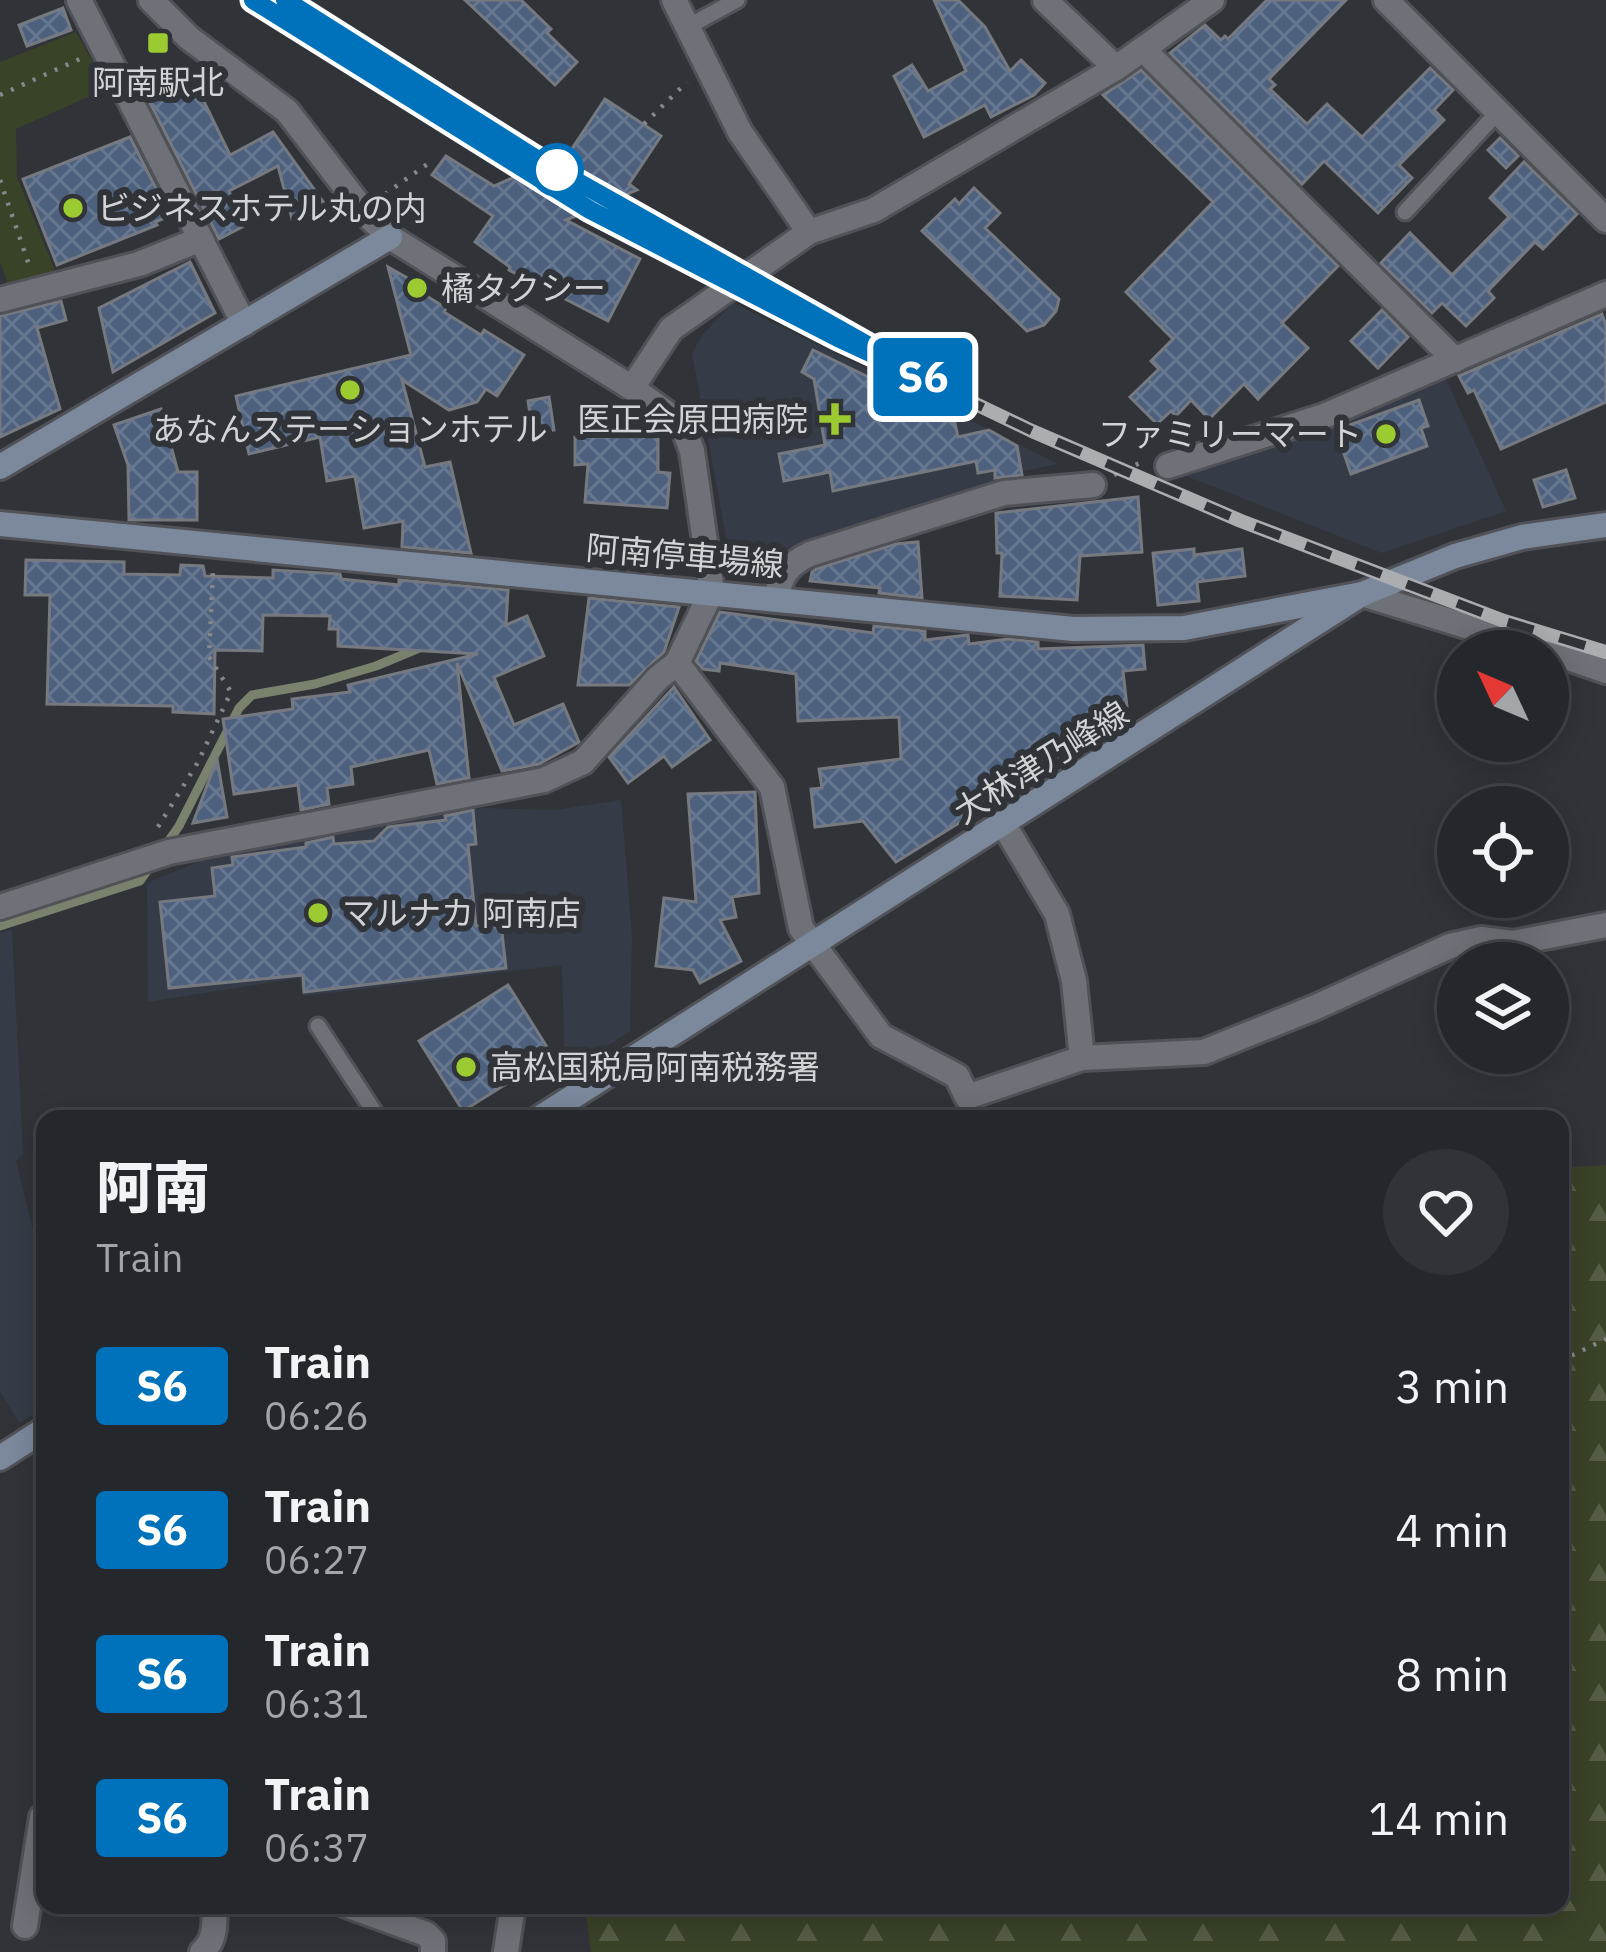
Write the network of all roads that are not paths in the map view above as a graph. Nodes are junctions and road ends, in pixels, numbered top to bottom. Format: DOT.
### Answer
graph roads {
  1 [pos="80,0"];
  2 [pos="151,0"];
  3 [pos="674,0"];
  4 [pos="737,0"];
  5 [pos="1046,0"];
  6 [pos="1212,0"];
  7 [pos="1386,0"];
  8 [pos="687,27"];
  9 [pos="1143,49"];
  10 [pos="1116,68"];
  11 [pos="1498,112"];
  12 [pos="1405,212"];
  13 [pos="1606,220"];
  14 [pos="809,232"];
  15 [pos="390,237"];
  16 [pos="200,239"];
  17 [pos="1606,294"];
  18 [pos="0,300"];
  19 [pos="244,324"];
  20 [pos="1455,360"];
  21 [pos="632,388"];
  22 [pos="1168,466"];
  23 [pos="0,467"];
  24 [pos="1093,485"];
  25 [pos="0,524"];
  26 [pos="1606,525"];
  27 [pos="712,591"];
  28 [pos="1362,594"];
  29 [pos="776,598"];
  30 [pos="1479,630"];
  31 [pos="1569,658"];
  32 [pos="677,663"];
  33 [pos="1606,671"];
  34 [pos="1004,825"];
  35 [pos="0,908"];
  36 [pos="1606,925"];
  37 [pos="813,944"];
  38 [pos="318,1026"];
  39 [pos="1082,1058"];
  40 [pos="373,1110"];
  41 [pos="552,1110"];
  42 [pos="36,1436"];
  43 [pos="0,1458"];
  44 [pos="36,1858"];
  45 [pos="215,1914"];
  46 [pos="371,1914"];
  47 [pos="512,1914"];
  48 [pos="26,1926"];
  49 [pos="202,1952"];
  50 [pos="433,1952"];
  51 [pos="506,1952"];
  1 -- 16 [label="street"];
  2 -- 15 [label="street"];
  3 -- 8 [label="street"];
  4 -- 8 [label="lane"];
  5 -- 10 [label="street"];
  6 -- 9 [label="street"];
  7 -- 11 [label="street"];
  8 -- 14 [label="street"];
  9 -- 10 [label="street"];
  9 -- 20 [label="street"];
  10 -- 14 [label="street"];
  11 -- 12 [label="lane"];
  11 -- 13 [label="street"];
  14 -- 21 [label="street"];
  15 -- 19 [label="main road"];
  15 -- 21 [label="street"];
  16 -- 18 [label="street"];
  16 -- 19 [label="street"];
  17 -- 20 [label="street"];
  19 -- 23 [label="main road"];
  20 -- 22 [label="street"];
  21 -- 27 [label="street"];
  24 -- 29 [label="street"];
  25 -- 27 [label="main road, 阿南停車場線"];
  26 -- 28 [label="main road, 大林津乃峰線"];
  27 -- 29 [label="main road, 阿南停車場線"];
  27 -- 32 [label="street"];
  28 -- 29 [label="main road, 阿南停車場線"];
  28 -- 30 [label="street"];
  28 -- 34 [label="main road, 大林津乃峰線"];
  31 -- 33 [label="street"];
  32 -- 35 [label="street"];
  32 -- 37 [label="street"];
  34 -- 37 [label="main road, 大林津乃峰線"];
  34 -- 39 [label="street"];
  36 -- 39 [label="street"];
  37 -- 39 [label="street"];
  37 -- 41 [label="main road, 大林津乃峰線"];
  38 -- 40 [label="lane"];
  42 -- 43 [label="main road"];
  44 -- 48 [label="street"];
  45 -- 49 [label="street"];
  46 -- 50 [label="street"];
  47 -- 51 [label="street"];
}
